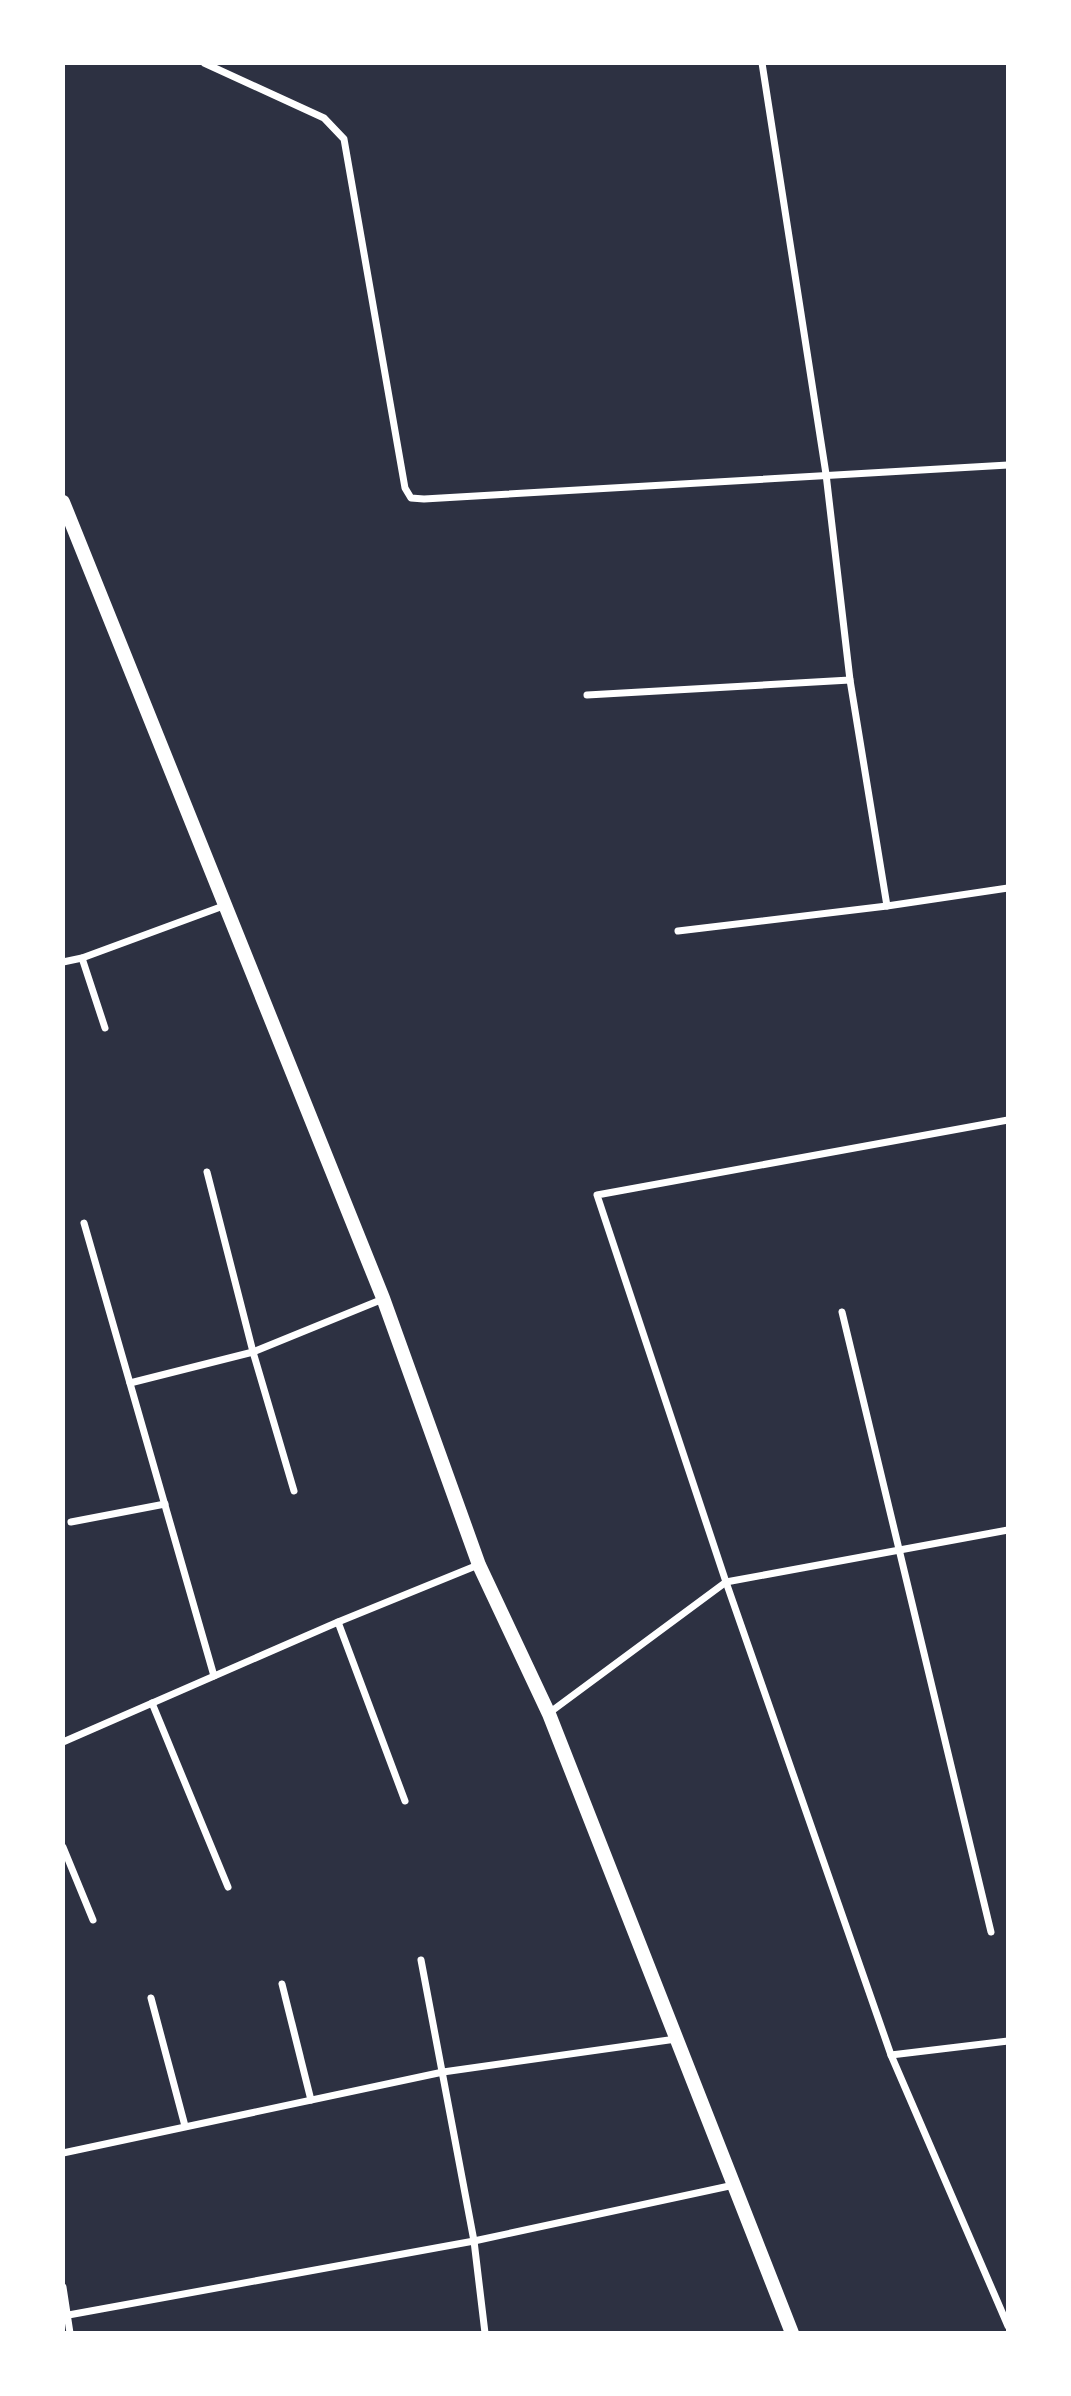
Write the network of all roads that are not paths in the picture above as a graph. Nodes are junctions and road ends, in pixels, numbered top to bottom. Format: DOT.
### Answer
graph roads {
  1 [pos="204,63"];
  2 [pos="762,63"];
  3 [pos="1008,465"];
  4 [pos="826,474"];
  5 [pos="63,502"];
  6 [pos="849,680"];
  7 [pos="587,695"];
  8 [pos="1008,888"];
  9 [pos="226,904"];
  10 [pos="887,906"];
  11 [pos="678,930"];
  12 [pos="82,958"];
  13 [pos="63,962"];
  14 [pos="105,1028"];
  15 [pos="1008,1121"];
  16 [pos="207,1172"];
  17 [pos="84,1223"];
  18 [pos="383,1298"];
  19 [pos="842,1312"];
  20 [pos="253,1352"];
  21 [pos="130,1384"];
  22 [pos="294,1491"];
  23 [pos="165,1504"];
  24 [pos="71,1522"];
  25 [pos="1008,1530"];
  26 [pos="900,1550"];
  27 [pos="479,1565"];
  28 [pos="726,1582"];
  29 [pos="338,1622"];
  30 [pos="214,1676"];
  31 [pos="152,1703"];
  32 [pos="549,1714"];
  33 [pos="63,1742"];
  34 [pos="405,1801"];
  35 [pos="63,1847"];
  36 [pos="228,1887"];
  37 [pos="93,1920"];
  38 [pos="990,1931"];
  39 [pos="421,1960"];
  40 [pos="282,1984"];
  41 [pos="151,1998"];
  42 [pos="677,2039"];
  43 [pos="1008,2040"];
  44 [pos="891,2055"];
  45 [pos="443,2072"];
  46 [pos="311,2100"];
  47 [pos="185,2126"];
  48 [pos="63,2153"];
  49 [pos="734,2185"];
  50 [pos="474,2241"];
  51 [pos="63,2287"];
  52 [pos="65,2315"];
  53 [pos="1008,2326"];
  54 [pos="70,2333"];
  55 [pos="485,2333"];
  56 [pos="792,2333"];
  1 -- 4 [label="street"];
  2 -- 4 [label="street"];
  3 -- 4 [label="street"];
  4 -- 6 [label="street"];
  5 -- 9 [label="main road"];
  6 -- 7 [label="street"];
  6 -- 10 [label="street"];
  8 -- 10 [label="street"];
  9 -- 12 [label="street"];
  9 -- 18 [label="main road"];
  10 -- 11 [label="street"];
  12 -- 13 [label="street"];
  12 -- 14 [label="street"];
  15 -- 28 [label="street"];
  16 -- 20 [label="street"];
  17 -- 21 [label="street"];
  18 -- 20 [label="street"];
  18 -- 27 [label="main road"];
  19 -- 26 [label="street"];
  20 -- 21 [label="street"];
  20 -- 22 [label="street"];
  21 -- 23 [label="street"];
  23 -- 24 [label="street"];
  23 -- 30 [label="street"];
  25 -- 26 [label="street"];
  26 -- 28 [label="street"];
  26 -- 38 [label="street"];
  27 -- 29 [label="street"];
  27 -- 32 [label="main road"];
  28 -- 32 [label="street"];
  28 -- 44 [label="street"];
  29 -- 30 [label="street"];
  29 -- 34 [label="street"];
  30 -- 31 [label="street"];
  31 -- 33 [label="street"];
  31 -- 36 [label="street"];
  32 -- 42 [label="main road"];
  35 -- 37 [label="street"];
  39 -- 45 [label="street"];
  40 -- 46 [label="street"];
  41 -- 47 [label="street"];
  42 -- 45 [label="street"];
  42 -- 49 [label="main road"];
  43 -- 44 [label="street"];
  44 -- 53 [label="street"];
  45 -- 46 [label="street"];
  45 -- 50 [label="street"];
  46 -- 47 [label="street"];
  47 -- 48 [label="street"];
  49 -- 50 [label="street"];
  49 -- 56 [label="main road"];
  50 -- 52 [label="street"];
  50 -- 55 [label="street"];
  51 -- 52 [label="street"];
  52 -- 54 [label="street"];
}
